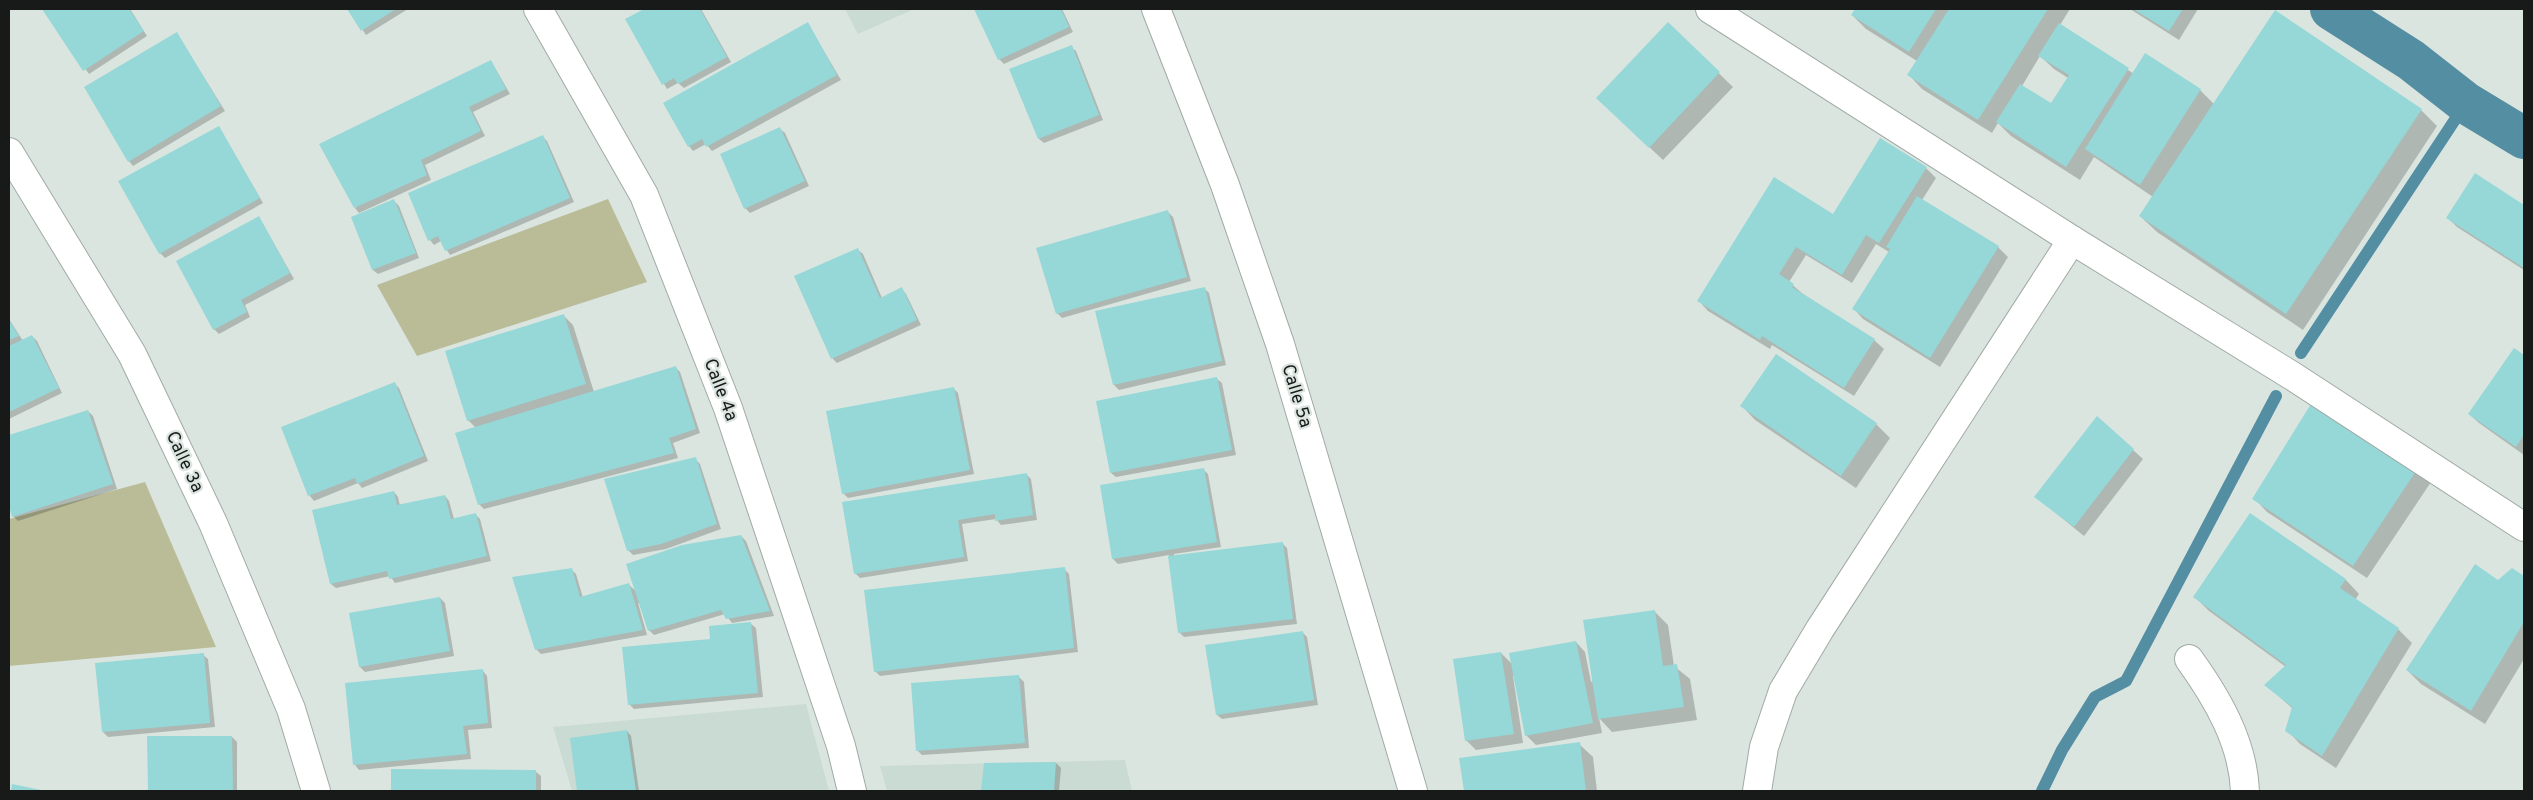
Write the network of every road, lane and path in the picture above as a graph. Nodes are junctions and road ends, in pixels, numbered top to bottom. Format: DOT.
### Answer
graph roads {
  1 [pos="538,9"];
  2 [pos="1156,9"];
  3 [pos="1710,9"];
  4 [pos="9,152"];
  5 [pos="2072,240"];
  6 [pos="2524,527"];
  7 [pos="2189,659"];
  8 [pos="316,791"];
  9 [pos="852,791"];
  10 [pos="1413,791"];
  11 [pos="1757,791"];
  12 [pos="2245,791"];
  1 -- 9 [label="street, Calle 4a"];
  2 -- 10 [label="street, Calle 5a"];
  3 -- 5 [label="street"];
  4 -- 8 [label="street, Calle 3a"];
  5 -- 6 [label="street"];
  5 -- 11 [label="street"];
  7 -- 12 [label="street"];
}
